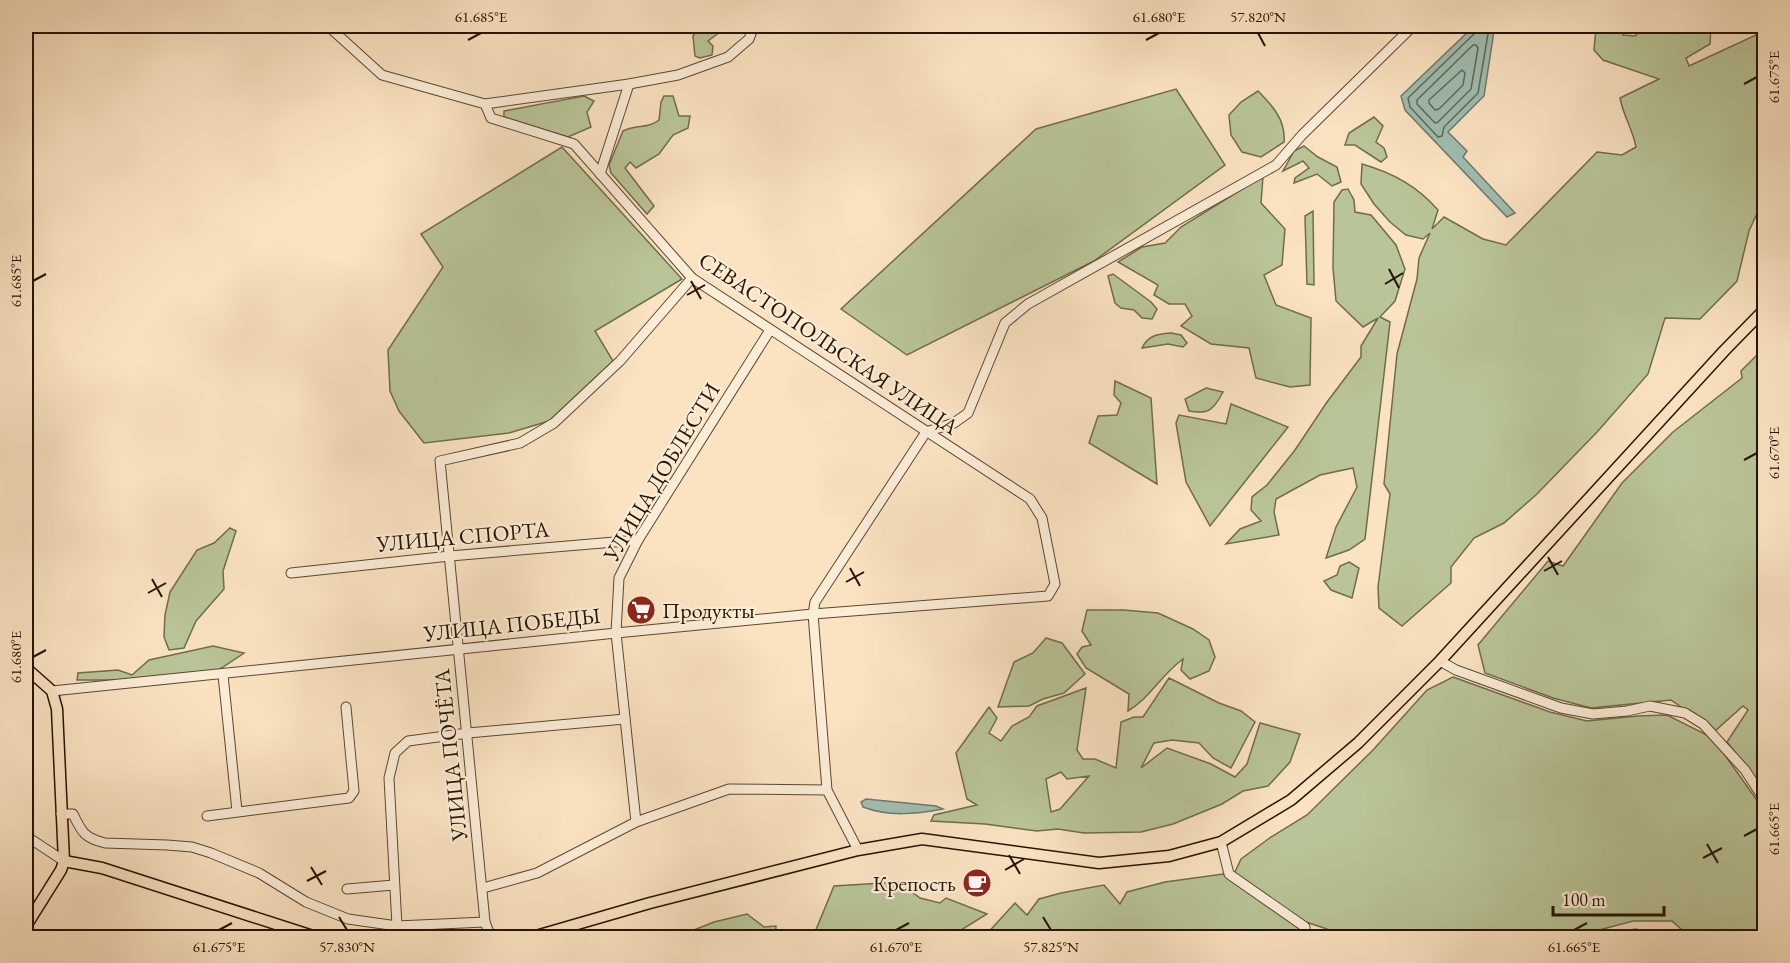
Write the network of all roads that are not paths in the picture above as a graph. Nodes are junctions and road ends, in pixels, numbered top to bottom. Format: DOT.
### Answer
graph roads {
  1 [pos="328,26"];
  2 [pos="754,26"];
  3 [pos="1413,26"];
  4 [pos="630,84"];
  5 [pos="485,104"];
  6 [pos="600,174"];
  7 [pos="692,278"];
  8 [pos="1764,310"];
  9 [pos="770,330"];
  10 [pos="926,432"];
  11 [pos="638,540"];
  12 [pos="450,556"];
  13 [pos="291,573"];
  14 [pos="1048,596"];
  15 [pos="813,614"];
  16 [pos="616,633"];
  17 [pos="459,649"];
  18 [pos="1440,661"];
  19 [pos="26,668"];
  20 [pos="223,675"];
  21 [pos="52,691"];
  22 [pos="346,707"];
  23 [pos="625,719"];
  24 [pos="468,733"];
  25 [pos="827,790"];
  26 [pos="1764,799"];
  27 [pos="237,811"];
  28 [pos="61,814"];
  29 [pos="207,816"];
  30 [pos="636,822"];
  31 [pos="26,836"];
  32 [pos="1221,842"];
  33 [pos="858,850"];
  34 [pos="64,861"];
  35 [pos="394,885"];
  36 [pos="483,888"];
  37 [pos="347,889"];
  38 [pos="485,922"];
  39 [pos="26,926"];
  40 [pos="397,926"];
  41 [pos="319,938"];
  42 [pos="491,938"];
  43 [pos="530,938"];
  44 [pos="1306,938"];
  1 -- 5 [label="street"];
  2 -- 4 [label="street"];
  3 -- 10 [label="street"];
  4 -- 5 [label="street"];
  4 -- 6 [label="street"];
  5 -- 6 [label="street, СЕВАСТОПОЛЬСКАЯ УЛИЦА"];
  6 -- 7 [label="street, СЕВАСТОПОЛЬСКАЯ УЛИЦА"];
  7 -- 9 [label="street, СЕВАСТОПОЛЬСКАЯ УЛИЦА"];
  7 -- 12 [label="street, УЛИЦА ПОЧЁТА"];
  8 -- 18 [label="main road"];
  9 -- 10 [label="street, СЕВАСТОПОЛЬСКАЯ УЛИЦА"];
  9 -- 11 [label="street, УЛИЦА ДОБЛЕСТИ"];
  10 -- 14 [label="street, СЕВАСТОПОЛЬСКАЯ УЛИЦА"];
  10 -- 15 [label="street"];
  11 -- 12 [label="street, УЛИЦА СПОРТА"];
  11 -- 16 [label="street, УЛИЦА ДОБЛЕСТИ"];
  12 -- 13 [label="street, УЛИЦА СПОРТА"];
  12 -- 17 [label="street, УЛИЦА ПОЧЁТА"];
  14 -- 15 [label="street, УЛИЦА ПОБЕДЫ"];
  15 -- 16 [label="street, УЛИЦА ПОБЕДЫ"];
  15 -- 25 [label="street"];
  16 -- 17 [label="street, УЛИЦА ПОБЕДЫ"];
  16 -- 23 [label="street, УЛИЦА ДОБЛЕСТИ"];
  17 -- 20 [label="street, УЛИЦА ПОБЕДЫ"];
  17 -- 24 [label="street, УЛИЦА ПОЧЁТА"];
  18 -- 26 [label="street"];
  18 -- 32 [label="main road"];
  19 -- 21 [label="main road"];
  20 -- 21 [label="street, УЛИЦА ПОБЕДЫ"];
  20 -- 27 [label="street"];
  21 -- 28 [label="main road"];
  22 -- 27 [label="street"];
  23 -- 24 [label="street"];
  23 -- 30 [label="street, УЛИЦА ДОБЛЕСТИ"];
  24 -- 35 [label="street"];
  24 -- 36 [label="street, УЛИЦА ПОЧЁТА"];
  25 -- 30 [label="street"];
  25 -- 33 [label="street"];
  27 -- 29 [label="street"];
  28 -- 34 [label="main road"];
  28 -- 40 [label="street"];
  30 -- 36 [label="street"];
  31 -- 34 [label="street"];
  32 -- 33 [label="main road"];
  32 -- 44 [label="street"];
  33 -- 43 [label="main road"];
  34 -- 39 [label="main road"];
  34 -- 41 [label="main road"];
  35 -- 37 [label="street"];
  35 -- 40 [label="street"];
  36 -- 38 [label="street, УЛИЦА ПОЧЁТА"];
  38 -- 40 [label="street"];
  38 -- 42 [label="street, УЛИЦА ПОЧЁТА"];
}
